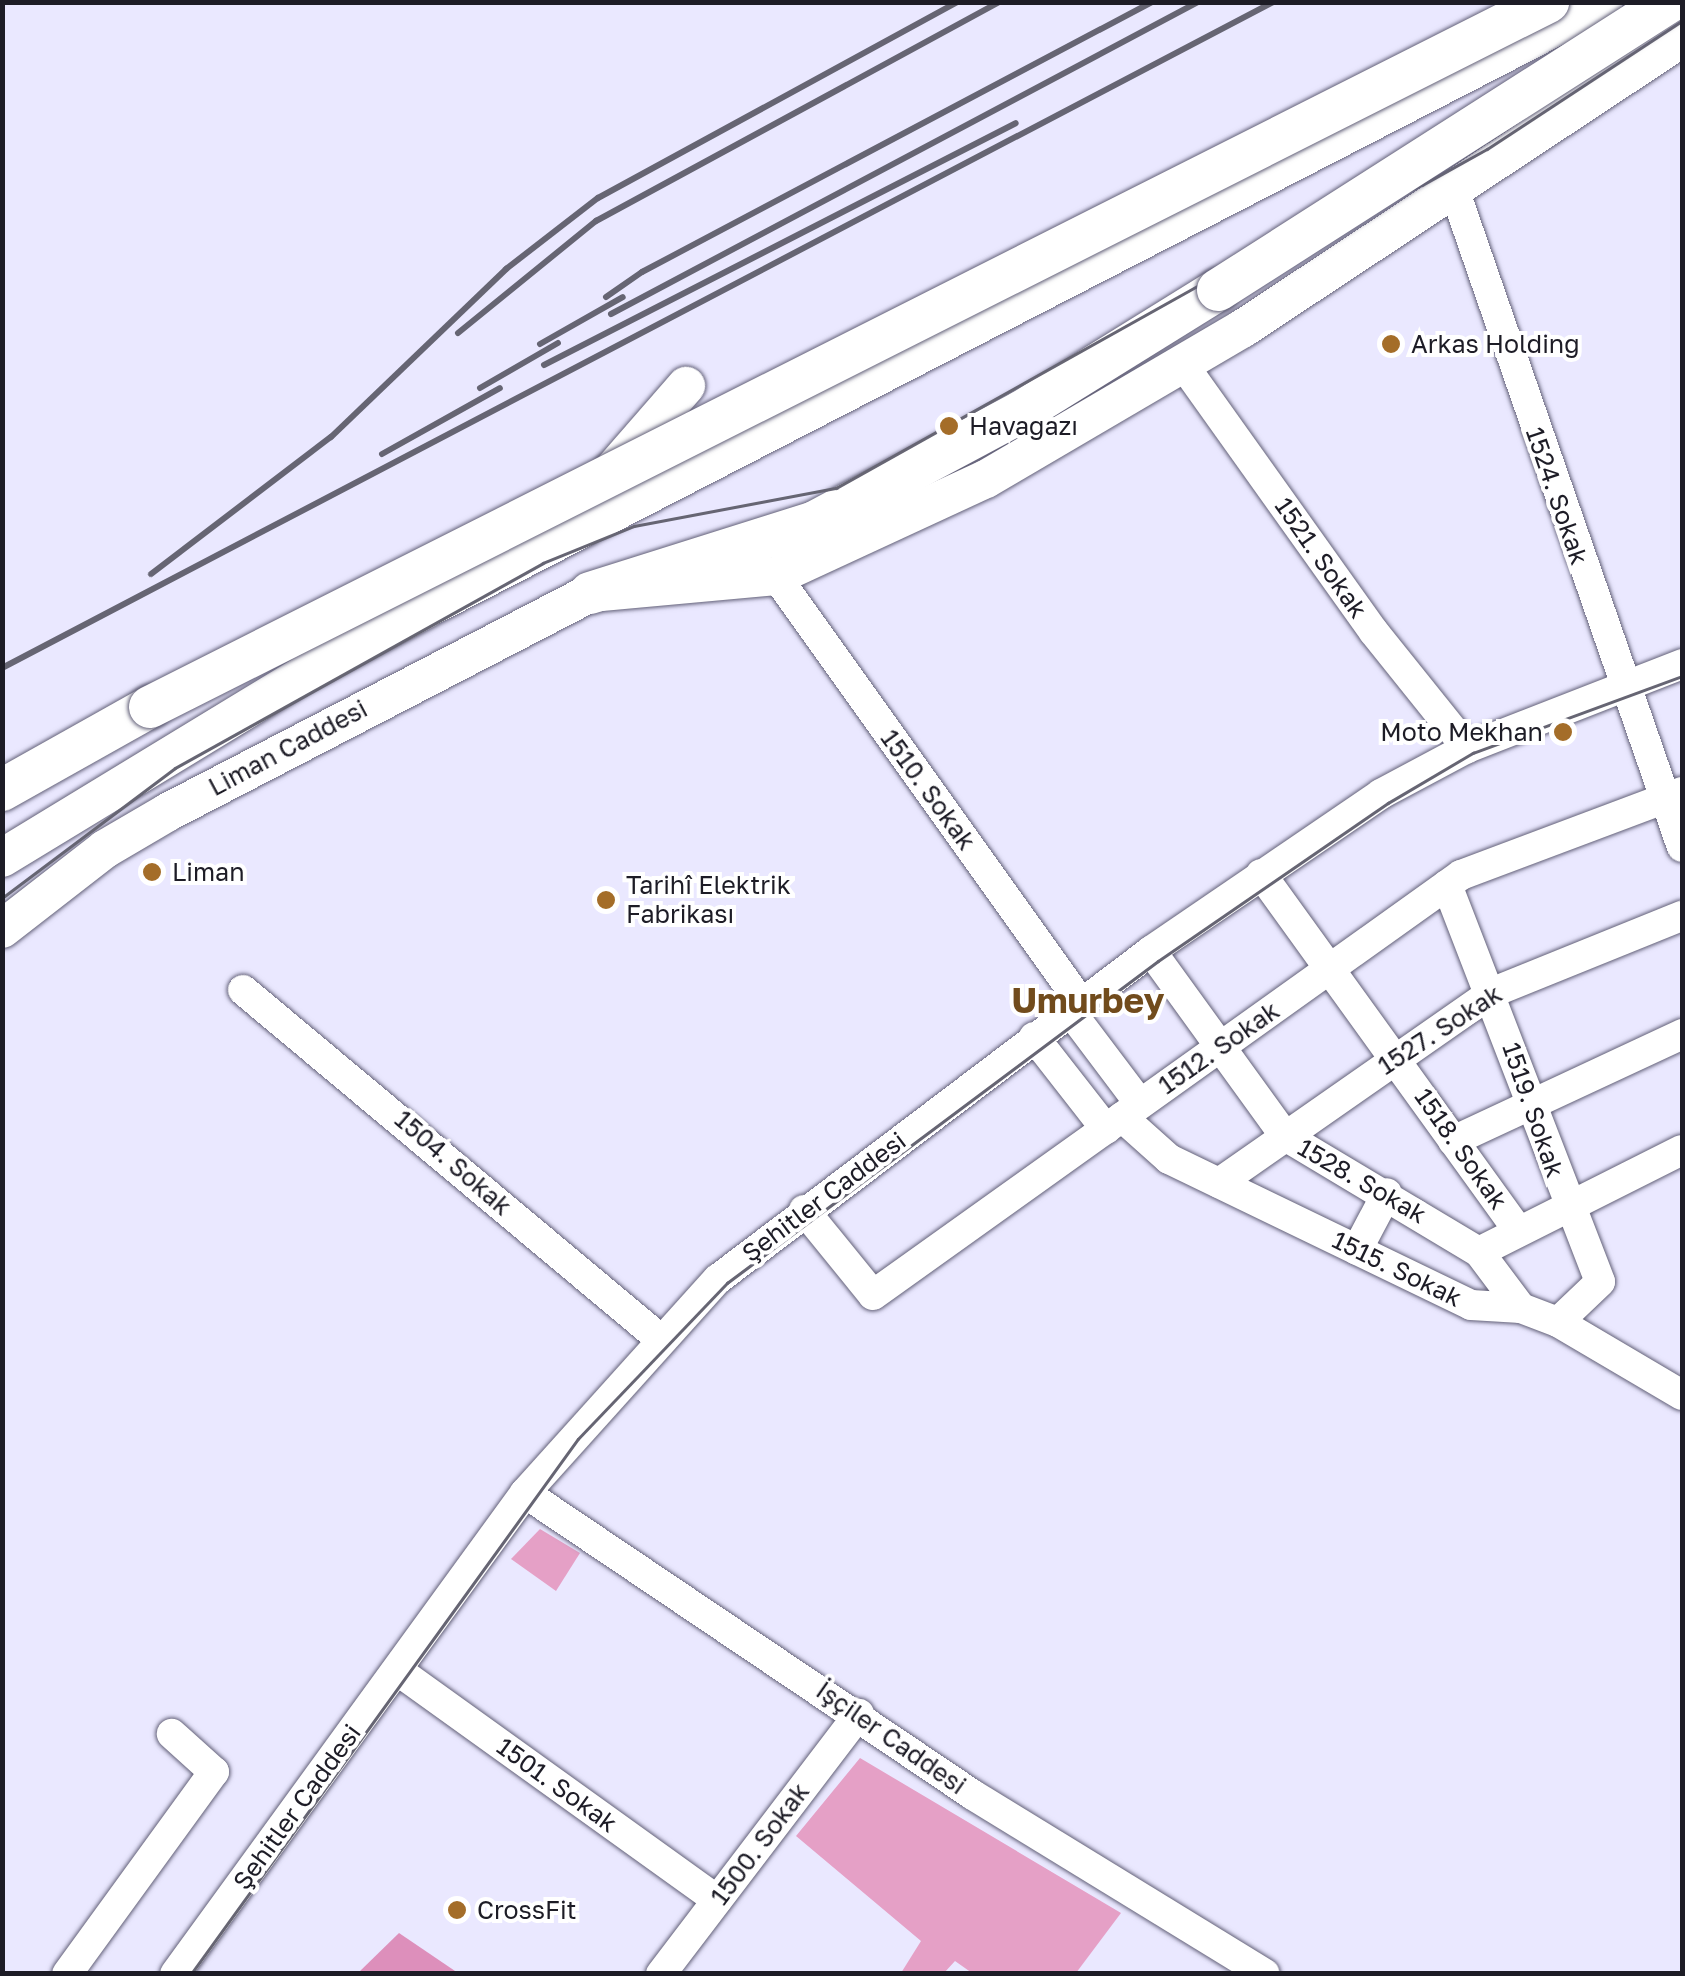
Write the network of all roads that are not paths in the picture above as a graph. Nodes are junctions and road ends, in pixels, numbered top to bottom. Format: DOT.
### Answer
graph roads {
  1 [pos="1548,2"];
  2 [pos="1604,2"];
  3 [pos="1669,2"];
  4 [pos="1682,38"];
  5 [pos="1455,192"];
  6 [pos="1182,362"];
  7 [pos="686,386"];
  8 [pos="548,546"];
  9 [pos="776,576"];
  10 [pos="590,594"];
  11 [pos="1682,664"];
  12 [pos="1621,684"];
  13 [pos="1467,748"];
  14 [pos="2,790"];
  15 [pos="1674,795"];
  16 [pos="1682,847"];
  17 [pos="2,858"];
  18 [pos="1261,874"];
  19 [pos="1446,885"];
  20 [pos="1682,916"];
  21 [pos="2,929"];
  22 [pos="1151,951"];
  23 [pos="1330,970"];
  24 [pos="244,990"];
  25 [pos="1491,994"];
  26 [pos="1076,1007"];
  27 [pos="1682,1034"];
  28 [pos="1034,1037"];
  29 [pos="1220,1048"];
  30 [pos="1398,1056"];
  31 [pos="1533,1106"];
  32 [pos="1123,1117"];
  33 [pos="1285,1136"];
  34 [pos="1453,1141"];
  35 [pos="1682,1150"];
  36 [pos="1219,1184"];
  37 [pos="1388,1193"];
  38 [pos="1567,1207"];
  39 [pos="804,1210"];
  40 [pos="1518,1230"];
  41 [pos="1357,1250"];
  42 [pos="1479,1252"];
  43 [pos="1522,1308"];
  44 [pos="1558,1322"];
  45 [pos="660,1338"];
  46 [pos="1682,1395"];
  47 [pos="524,1493"];
  48 [pos="397,1670"];
  49 [pos="859,1714"];
  50 [pos="172,1734"];
  51 [pos="717,1900"];
  52 [pos="67,1974"];
  53 [pos="175,1974"];
  54 [pos="661,1974"];
  55 [pos="1265,1974"];
  1 -- 14 [label="highway, bridge"];
  2 -- 8 [label="main road"];
  3 -- 10 [label="highway, bridge"];
  4 -- 5 [label="main road"];
  5 -- 6 [label="main road"];
  5 -- 12 [label="street, 1524. Sokak"];
  6 -- 9 [label="main road"];
  6 -- 13 [label="street, 1521. Sokak"];
  7 -- 8 [label="main road"];
  8 -- 17 [label="main road"];
  9 -- 10 [label="main road"];
  9 -- 26 [label="street, 1510. Sokak"];
  10 -- 21 [label="main road, Liman Caddesi"];
  11 -- 12 [label="street, Şehitler Caddesi"];
  12 -- 13 [label="street, Şehitler Caddesi"];
  12 -- 15 [label="street, 1524. Sokak"];
  13 -- 18 [label="street, Şehitler Caddesi"];
  15 -- 16 [label="street, 1524. Sokak"];
  15 -- 19 [label="street, 1512. Sokak"];
  18 -- 22 [label="street, Şehitler Caddesi"];
  18 -- 23 [label="street, 1518. Sokak"];
  19 -- 23 [label="street, 1512. Sokak"];
  19 -- 25 [label="street, 1519. Sokak"];
  20 -- 25 [label="street, 1527. Sokak"];
  22 -- 26 [label="street, Şehitler Caddesi"];
  22 -- 29 [label="street, 1528. Sokak"];
  23 -- 29 [label="street, 1512. Sokak"];
  23 -- 30 [label="street, 1518. Sokak"];
  24 -- 45 [label="street, 1504. Sokak"];
  25 -- 30 [label="street, 1527. Sokak"];
  25 -- 31 [label="street, 1519. Sokak"];
  26 -- 28 [label="street, Şehitler Caddesi"];
  26 -- 32 [label="street, 1510. Sokak"];
  27 -- 31 [label="street"];
  28 -- 32 [label="street, 1515. Sokak"];
  28 -- 39 [label="street, Şehitler Caddesi"];
  29 -- 32 [label="street, 1512. Sokak"];
  29 -- 33 [label="street, 1528. Sokak"];
  30 -- 33 [label="street, 1527. Sokak"];
  30 -- 34 [label="street, 1518. Sokak"];
  31 -- 34 [label="street"];
  31 -- 38 [label="street, 1519. Sokak"];
  32 -- 36 [label="street, 1515. Sokak"];
  32 -- 39 [label="street, 1512. Sokak"];
  33 -- 36 [label="street, 1527. Sokak"];
  33 -- 37 [label="street, 1528. Sokak"];
  34 -- 40 [label="street, 1518. Sokak"];
  35 -- 38 [label="street"];
  36 -- 41 [label="street, 1515. Sokak"];
  37 -- 41 [label="street"];
  37 -- 42 [label="street, 1528. Sokak"];
  38 -- 40 [label="street"];
  38 -- 44 [label="street, 1519. Sokak"];
  39 -- 45 [label="street, Şehitler Caddesi"];
  40 -- 42 [label="street"];
  41 -- 43 [label="street, 1515. Sokak"];
  42 -- 43 [label="street, 1528. Sokak"];
  43 -- 44 [label="street, 1515. Sokak"];
  44 -- 46 [label="street, 1515. Sokak"];
  45 -- 47 [label="street, Şehitler Caddesi"];
  47 -- 48 [label="street, Şehitler Caddesi"];
  47 -- 49 [label="street, İşçiler Caddesi"];
  48 -- 51 [label="street, 1501. Sokak"];
  48 -- 53 [label="street, Şehitler Caddesi"];
  49 -- 51 [label="street, 1500. Sokak"];
  49 -- 55 [label="street, İşçiler Caddesi"];
  50 -- 52 [label="street"];
  51 -- 54 [label="street, 1500. Sokak"];
}
